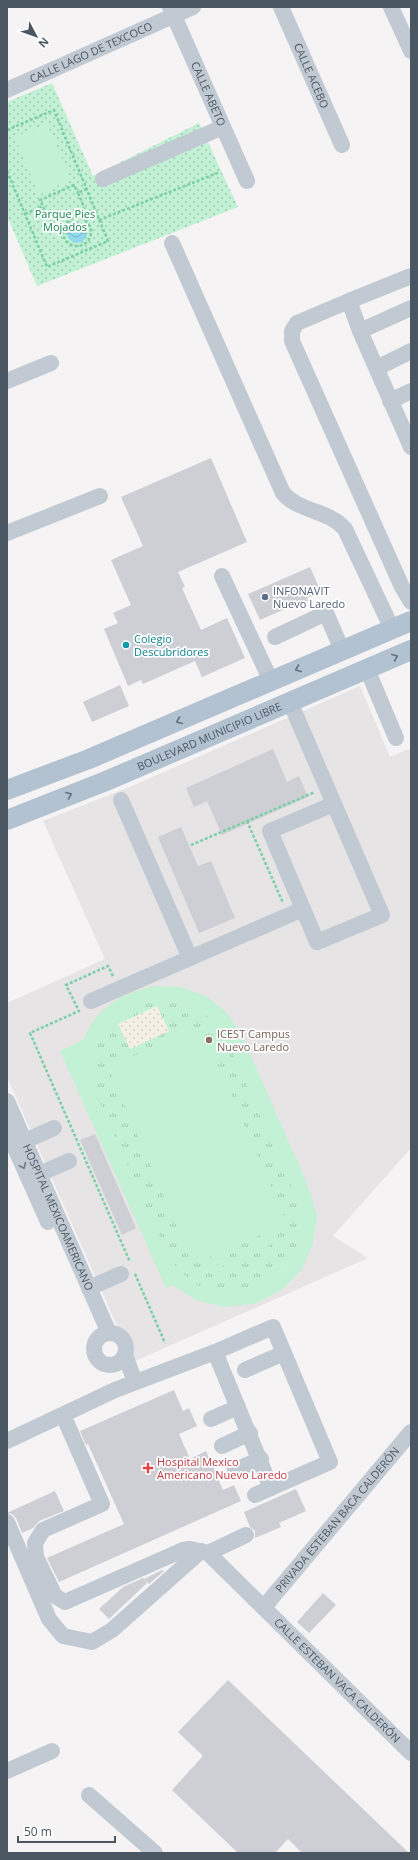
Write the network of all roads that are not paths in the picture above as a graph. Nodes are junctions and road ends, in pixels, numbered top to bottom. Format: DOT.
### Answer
graph roads {
  1 [pos="193,7"];
  2 [pos="281,7"];
  3 [pos="391,7"];
  4 [pos="172,11"];
  5 [pos="411,51"];
  6 [pos="7,90"];
  7 [pos="223,127"];
  8 [pos="342,145"];
  9 [pos="103,179"];
  10 [pos="247,181"];
  11 [pos="172,243"];
  12 [pos="411,276"];
  13 [pos="349,301"];
  14 [pos="411,308"];
  15 [pos="360,331"];
  16 [pos="411,351"];
  17 [pos="51,363"];
  18 [pos="377,368"];
  19 [pos="7,381"];
  20 [pos="411,391"];
  21 [pos="390,401"];
  22 [pos="411,447"];
  23 [pos="100,496"];
  24 [pos="7,533"];
  25 [pos="222,576"];
  26 [pos="407,585"];
  27 [pos="411,602"];
  28 [pos="411,621"];
  29 [pos="392,629"];
  30 [pos="275,638"];
  31 [pos="342,650"];
  32 [pos="411,650"];
  33 [pos="324,658"];
  34 [pos="367,669"];
  35 [pos="271,681"];
  36 [pos="335,683"];
  37 [pos="290,702"];
  38 [pos="396,738"];
  39 [pos="30,783"];
  40 [pos="7,790"];
  41 [pos="121,800"];
  42 [pos="334,804"];
  43 [pos="38,807"];
  44 [pos="7,820"];
  45 [pos="303,909"];
  46 [pos="190,958"];
  47 [pos="91,1001"];
  48 [pos="7,1101"];
  49 [pos="54,1128"];
  50 [pos="7,1130"];
  51 [pos="25,1140"];
  52 [pos="69,1161"];
  53 [pos="37,1179"];
  54 [pos="75,1268"];
  55 [pos="128,1269"];
  56 [pos="89,1288"];
  57 [pos="104,1335"];
  58 [pos="215,1352"];
  59 [pos="284,1353"];
  60 [pos="125,1355"];
  61 [pos="109,1364"];
  62 [pos="244,1370"];
  63 [pos="135,1382"];
  64 [pos="115,1390"];
  65 [pos="238,1407"];
  66 [pos="63,1414"];
  67 [pos="211,1419"];
  68 [pos="411,1432"];
  69 [pos="250,1433"];
  70 [pos="7,1441"];
  71 [pos="222,1446"];
  72 [pos="261,1459"];
  73 [pos="234,1470"];
  74 [pos="271,1488"];
  75 [pos="255,1495"];
  76 [pos="7,1522"];
  77 [pos="246,1535"];
  78 [pos="205,1552"];
  79 [pos="264,1607"];
  80 [pos="52,1751"];
  81 [pos="411,1753"];
  82 [pos="7,1771"];
  83 [pos="89,1795"];
  84 [pos="155,1853"];
  1 -- 4 [label="street, CALLE LAGO DE TEXCOCO"];
  2 -- 8 [label="street, CALLE ACEBO"];
  3 -- 5 [label="street"];
  4 -- 6 [label="street, CALLE LAGO DE TEXCOCO"];
  4 -- 7 [label="street, CALLE ABETO"];
  7 -- 9 [label="street"];
  7 -- 10 [label="street, CALLE ABETO"];
  11 -- 29 [label="street"];
  12 -- 13 [label="street"];
  13 -- 15 [label="street"];
  13 -- 26 [label="street"];
  14 -- 15 [label="street"];
  15 -- 18 [label="street"];
  16 -- 18 [label="street"];
  17 -- 19 [label="street"];
  18 -- 21 [label="street"];
  20 -- 21 [label="street"];
  21 -- 22 [label="street"];
  23 -- 24 [label="street"];
  25 -- 35 [label="street"];
  26 -- 27 [label="street"];
  28 -- 29 [label="main road"];
  29 -- 31 [label="main road"];
  30 -- 31 [label="street"];
  31 -- 33 [label="main road"];
  34 -- 32 [label="main road, BOULEVARD MUNICIPIO LIBRE, one-way"];
  33 -- 35 [label="main road, one-way"];
  33 -- 36 [label="main road"];
  34 -- 36 [label="main road, BOULEVARD MUNICIPIO LIBRE"];
  34 -- 38 [label="street"];
  35 -- 39 [label="main road, one-way"];
  36 -- 37 [label="main road, BOULEVARD MUNICIPIO LIBRE"];
  37 -- 42 [label="street"];
  43 -- 37 [label="main road, BOULEVARD MUNICIPIO LIBRE, one-way"];
  39 -- 40 [label="main road"];
  39 -- 43 [label="main road"];
  41 -- 46 [label="street"];
  42 -- 45 [label="street"];
  42 -- 45 [label="street"];
  43 -- 44 [label="main road, BOULEVARD MUNICIPIO LIBRE"];
  45 -- 46 [label="street"];
  46 -- 47 [label="street"];
  48 -- 51 [label="street, HOSPITAL MEXICOAMERICANO"];
  49 -- 51 [label="street"];
  50 -- 53 [label="street, HOSPITAL MEXICOAMERICANO, one-way"];
  51 -- 53 [label="street, HOSPITAL MEXICOAMERICANO"];
  52 -- 53 [label="street"];
  53 -- 54 [label="street, HOSPITAL MEXICOAMERICANO"];
  54 -- 56 [label="street, HOSPITAL MEXICOAMERICANO"];
  54 -- 57 [label="street, HOSPITAL MEXICOAMERICANO"];
  55 -- 56 [label="street"];
  56 -- 57 [label="street, HOSPITAL MEXICOAMERICANO"];
  57 -- 60 [label="street"];
  57 -- 61 [label="street"];
  58 -- 59 [label="street"];
  58 -- 63 [label="street"];
  58 -- 65 [label="street"];
  59 -- 62 [label="street"];
  59 -- 74 [label="street"];
  60 -- 61 [label="street"];
  60 -- 63 [label="street"];
  61 -- 64 [label="street"];
  63 -- 64 [label="street"];
  64 -- 66 [label="street"];
  65 -- 67 [label="street"];
  65 -- 69 [label="street"];
  66 -- 70 [label="street"];
  66 -- 78 [label="street"];
  68 -- 79 [label="street, PRIVADA ESTEBAN BACA CALDERÓN"];
  69 -- 71 [label="street"];
  69 -- 72 [label="street"];
  72 -- 73 [label="street"];
  72 -- 74 [label="street"];
  74 -- 75 [label="street"];
  76 -- 78 [label="street"];
  77 -- 78 [label="street"];
  78 -- 79 [label="street, CALLE ESTEBAN VACA CALDERÓN"];
  79 -- 81 [label="street, CALLE ESTEBAN VACA CALDERÓN"];
  80 -- 82 [label="street"];
  83 -- 84 [label="street"];
}
